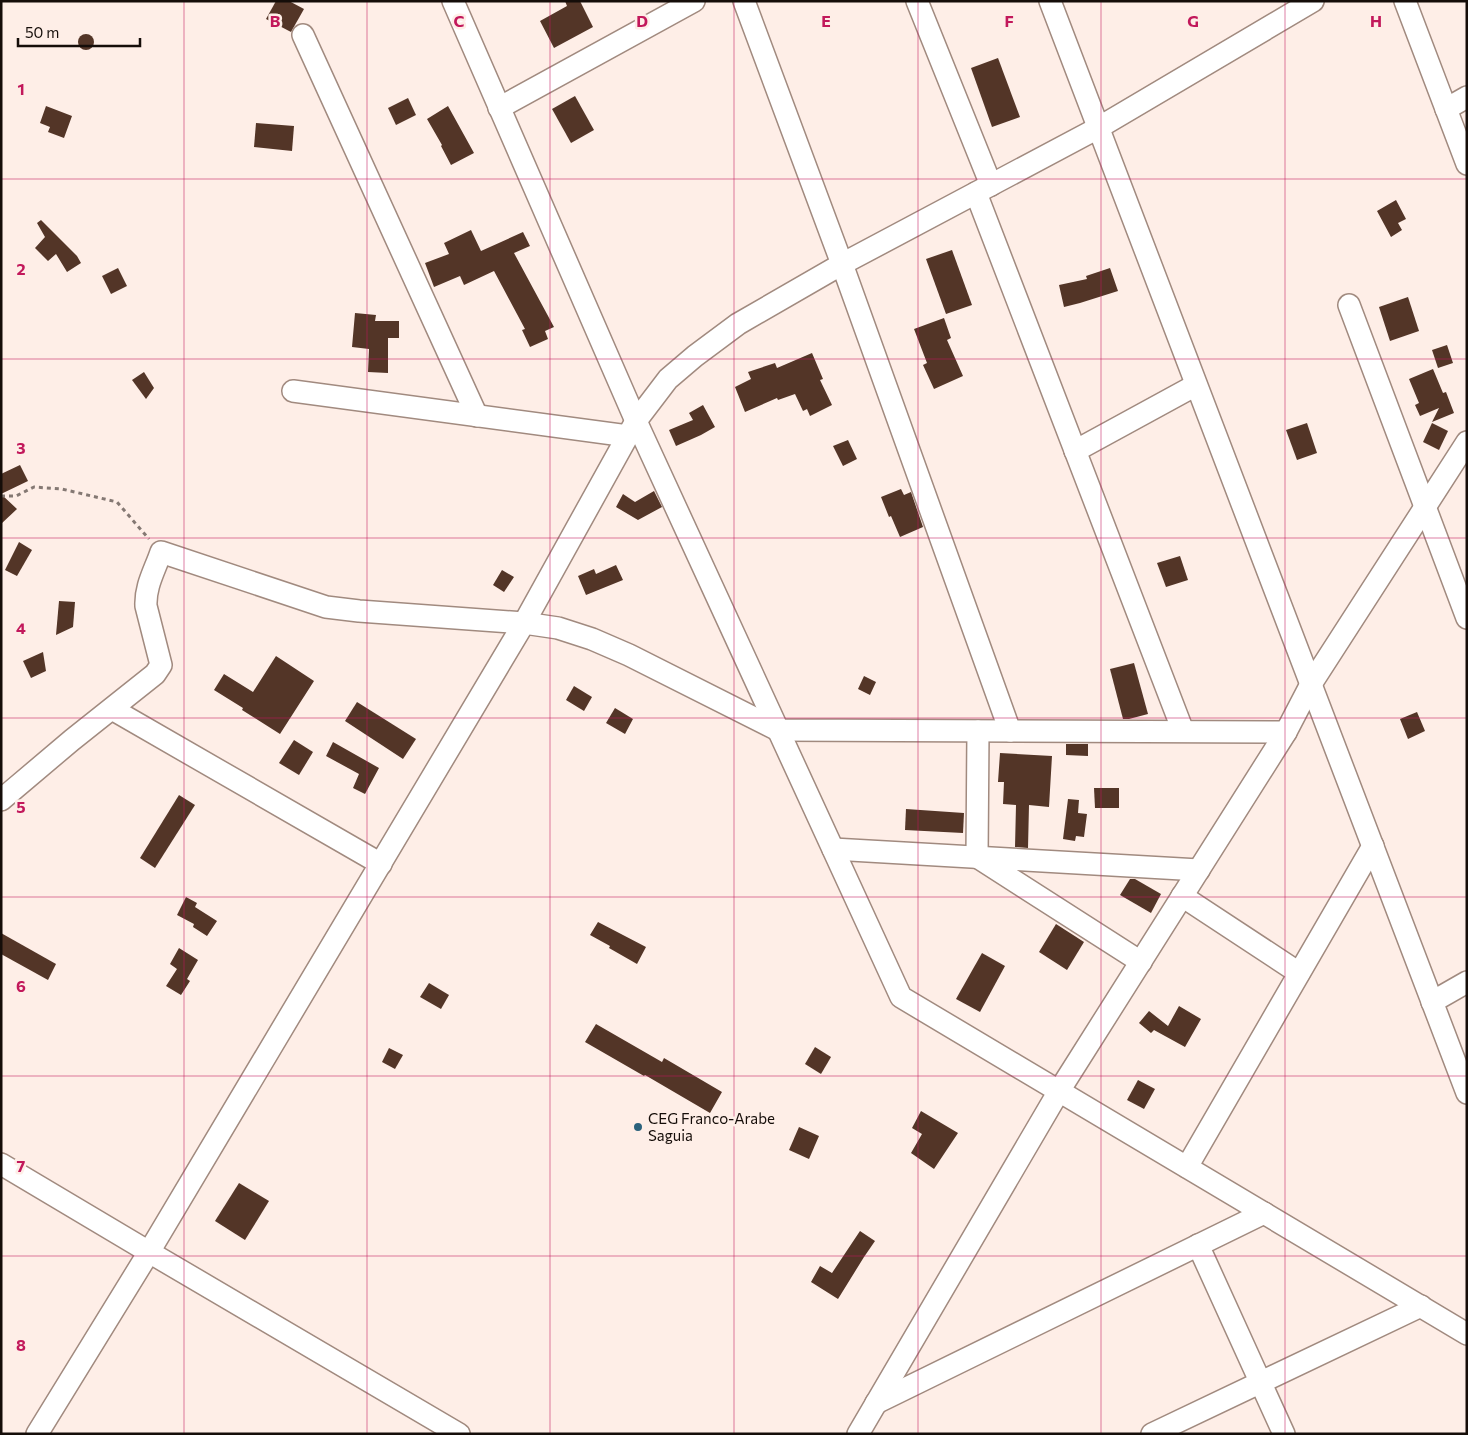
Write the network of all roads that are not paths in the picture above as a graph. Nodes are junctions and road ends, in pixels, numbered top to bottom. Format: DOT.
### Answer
graph roads {
  1 [pos="453,1"];
  2 [pos="694,1"];
  3 [pos="744,1"];
  4 [pos="917,1"];
  5 [pos="1050,1"];
  6 [pos="1313,1"];
  7 [pos="1405,1"];
  8 [pos="303,35"];
  9 [pos="1467,97"];
  10 [pos="499,108"];
  11 [pos="1446,109"];
  12 [pos="1098,128"];
  13 [pos="1467,164"];
  14 [pos="983,189"];
  15 [pos="842,264"];
  16 [pos="1349,305"];
  17 [pos="1196,385"];
  18 [pos="293,391"];
  19 [pos="477,416"];
  20 [pos="632,428"];
  21 [pos="1467,442"];
  22 [pos="1075,451"];
  23 [pos="1425,507"];
  24 [pos="1467,618"];
  25 [pos="524,623"];
  26 [pos="1311,684"];
  27 [pos="112,709"];
  28 [pos="778,730"];
  29 [pos="978,730"];
  30 [pos="1010,731"];
  31 [pos="1183,731"];
  32 [pos="1286,732"];
  33 [pos="1,800"];
  34 [pos="1372,846"];
  35 [pos="833,850"];
  36 [pos="977,857"];
  37 [pos="381,864"];
  38 [pos="1199,870"];
  39 [pos="1182,896"];
  40 [pos="1141,962"];
  41 [pos="1299,973"];
  42 [pos="1467,982"];
  43 [pos="1432,1002"];
  44 [pos="1060,1091"];
  45 [pos="1467,1093"];
  46 [pos="1,1164"];
  47 [pos="1187,1167"];
  48 [pos="1264,1213"];
  49 [pos="1198,1245"];
  50 [pos="149,1252"];
  51 [pos="1421,1306"];
  52 [pos="1467,1334"];
  53 [pos="1260,1382"];
  54 [pos="876,1403"];
  55 [pos="37,1434"];
  56 [pos="459,1434"];
  57 [pos="858,1434"];
  58 [pos="1152,1434"];
  59 [pos="1284,1434"];
  1 -- 10 [label="street"];
  2 -- 10 [label="street"];
  3 -- 15 [label="street"];
  4 -- 14 [label="street"];
  5 -- 12 [label="street"];
  6 -- 12 [label="street"];
  7 -- 11 [label="street"];
  8 -- 19 [label="street"];
  9 -- 11 [label="street"];
  10 -- 20 [label="street"];
  11 -- 13 [label="street"];
  12 -- 14 [label="street"];
  12 -- 17 [label="street"];
  14 -- 15 [label="street"];
  14 -- 22 [label="street"];
  15 -- 20 [label="street"];
  15 -- 30 [label="street"];
  16 -- 23 [label="street"];
  17 -- 22 [label="street"];
  17 -- 26 [label="street"];
  18 -- 19 [label="street"];
  19 -- 20 [label="street"];
  20 -- 25 [label="street"];
  20 -- 28 [label="street"];
  21 -- 23 [label="street"];
  22 -- 31 [label="street"];
  23 -- 24 [label="street"];
  23 -- 26 [label="street"];
  25 -- 27 [label="street"];
  25 -- 28 [label="street"];
  25 -- 37 [label="street"];
  26 -- 32 [label="street"];
  26 -- 34 [label="street"];
  27 -- 33 [label="street"];
  27 -- 37 [label="street"];
  28 -- 29 [label="street"];
  28 -- 35 [label="street"];
  29 -- 30 [label="street"];
  29 -- 36 [label="street"];
  30 -- 31 [label="street"];
  31 -- 32 [label="street"];
  32 -- 38 [label="street"];
  34 -- 41 [label="street"];
  34 -- 43 [label="street"];
  35 -- 36 [label="street"];
  35 -- 44 [label="street"];
  36 -- 38 [label="street"];
  36 -- 40 [label="street"];
  37 -- 50 [label="street"];
  38 -- 39 [label="street"];
  39 -- 40 [label="street"];
  39 -- 41 [label="street"];
  40 -- 44 [label="street"];
  41 -- 47 [label="street"];
  42 -- 43 [label="street"];
  43 -- 45 [label="street"];
  44 -- 47 [label="street"];
  44 -- 54 [label="street"];
  46 -- 50 [label="street"];
  47 -- 48 [label="street"];
  48 -- 49 [label="street"];
  48 -- 51 [label="street"];
  49 -- 53 [label="street"];
  49 -- 54 [label="street"];
  50 -- 55 [label="street"];
  50 -- 56 [label="street"];
  51 -- 52 [label="street"];
  51 -- 53 [label="street"];
  53 -- 58 [label="street"];
  53 -- 59 [label="street"];
  54 -- 57 [label="street"];
}
